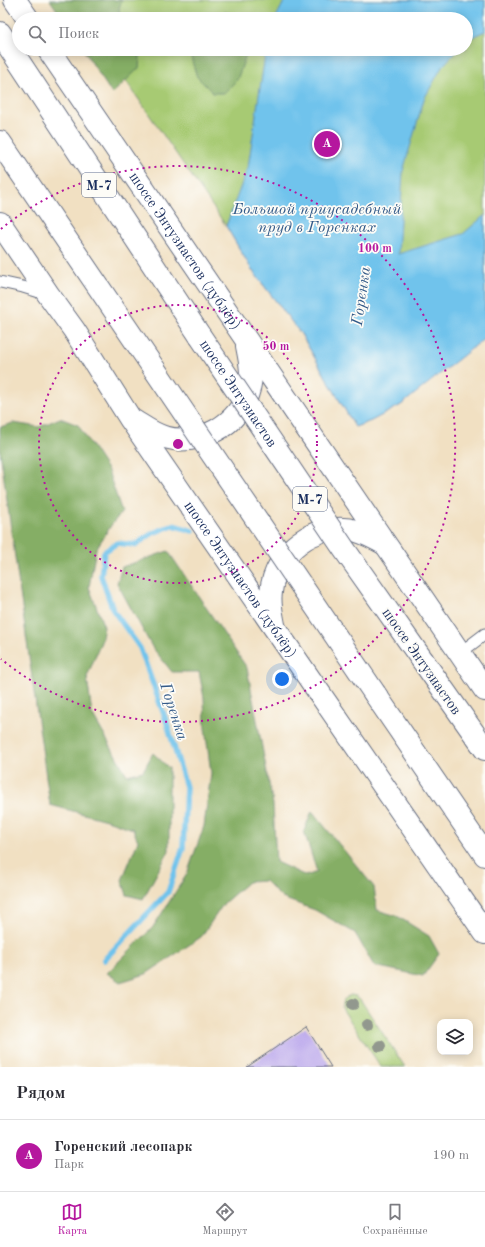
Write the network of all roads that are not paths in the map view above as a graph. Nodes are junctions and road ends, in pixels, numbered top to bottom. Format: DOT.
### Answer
graph roads {
  1 [pos="15,0"];
  2 [pos="23,12"];
  3 [pos="0,33"];
  4 [pos="12,51"];
  5 [pos="15,56"];
  6 [pos="53,56"];
  7 [pos="0,142"];
  8 [pos="0,223"];
  9 [pos="0,282"];
  10 [pos="48,294"];
  11 [pos="246,340"];
  12 [pos="131,420"];
  13 [pos="386,545"];
  14 [pos="274,629"];
  15 [pos="485,634"];
  16 [pos="460,652"];
  17 [pos="485,690"];
  18 [pos="485,749"];
  19 [pos="485,855"];
  20 [pos="485,934"];
  1 -- 2 [label="main road"];
  3 -- 4 [label="main road, шоссе Энтузиастов / М-7, bridge"];
  5 -- 18 [label="main road, шоссе Энтузиастов / М-7, bridge"];
  6 -- 11 [label="main road, шоссе Энтузиастов (дублёр)"];
  7 -- 19 [label="main road, bridge"];
  8 -- 10 [label="main road, шоссе Энтузиастов (дублёр)"];
  9 -- 10 [label="lane"];
  10 -- 12 [label="main road, шоссе Энтузиастов (дублёр)"];
  11 -- 12 [label="main road"];
  11 -- 13 [label="main road, шоссе Энтузиастов (дублёр)"];
  12 -- 14 [label="main road, шоссе Энтузиастов (дублёр)"];
  13 -- 14 [label="main road"];
  13 -- 16 [label="main road, шоссе Энтузиастов (дублёр)"];
  14 -- 20 [label="main road, шоссе Энтузиастов (дублёр)"];
  15 -- 16 [label="lane"];
  16 -- 17 [label="main road, шоссе Энтузиастов (дублёр)"];
}
